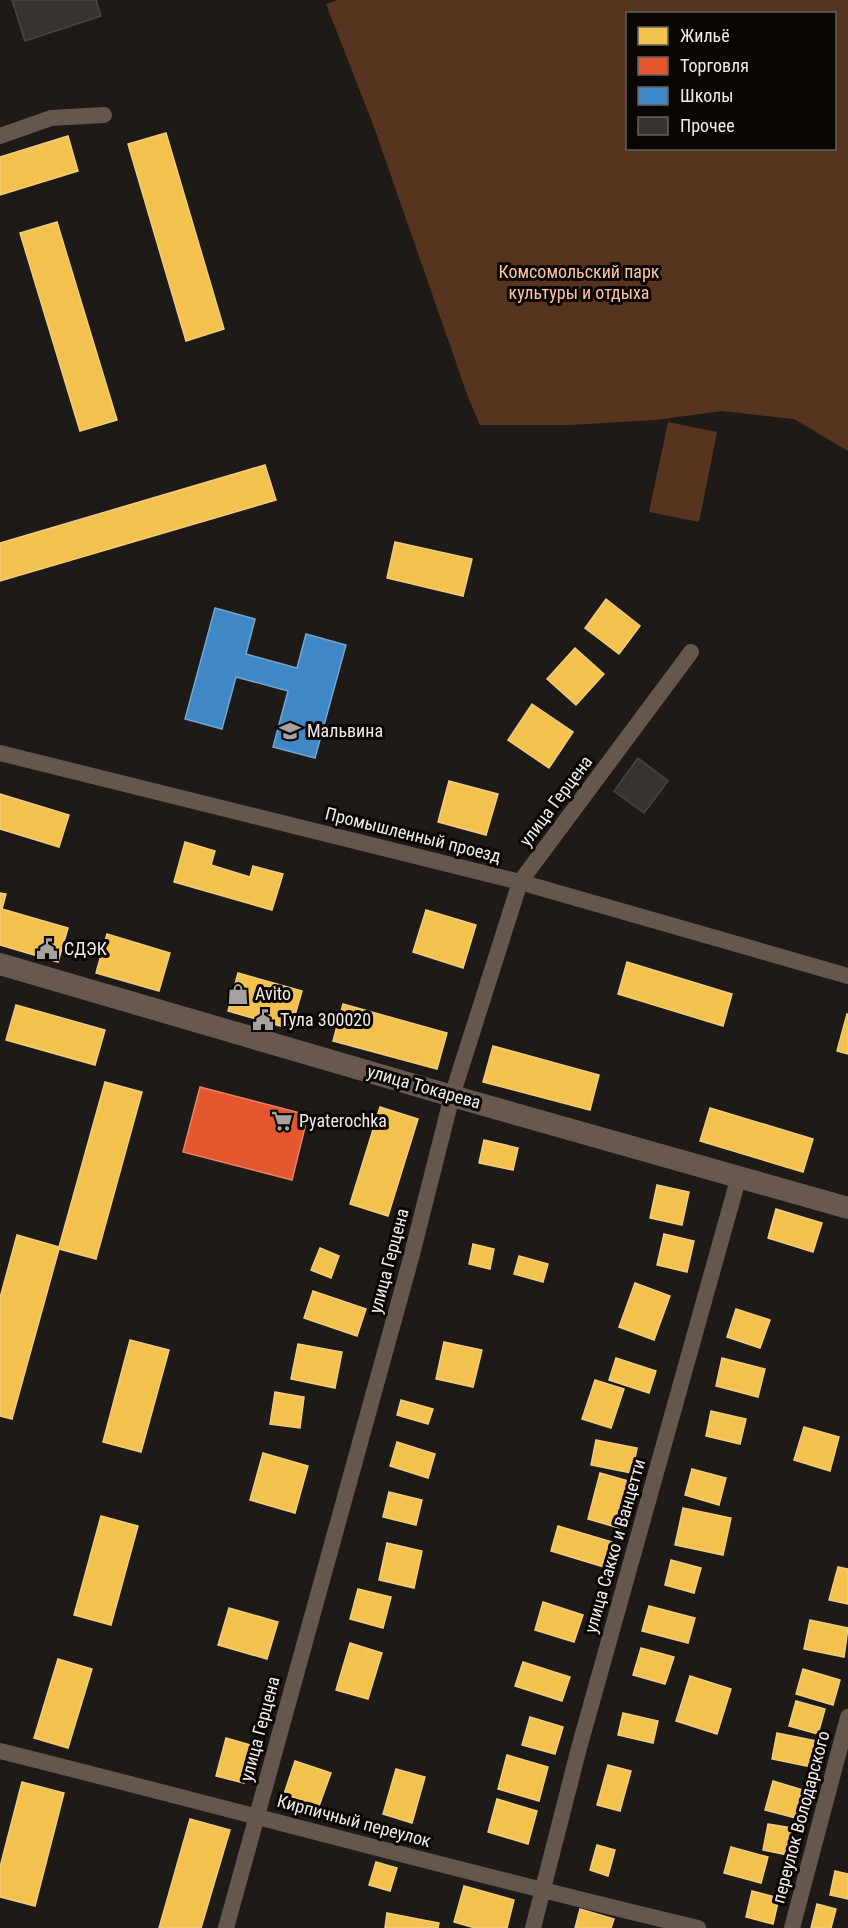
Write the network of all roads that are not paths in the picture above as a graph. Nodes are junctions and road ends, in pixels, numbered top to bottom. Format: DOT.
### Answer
graph roads {
  1 [pos="104,115"];
  2 [pos="0,136"];
  3 [pos="692,652"];
  4 [pos="0,753"];
  5 [pos="520,882"];
  6 [pos="0,964"];
  7 [pos="848,976"];
  8 [pos="452,1096"];
  9 [pos="739,1176"];
  10 [pos="848,1208"];
  11 [pos="848,1717"];
  12 [pos="0,1751"];
  13 [pos="256,1815"];
  14 [pos="542,1891"];
  15 [pos="226,1928"];
  16 [pos="533,1928"];
  17 [pos="698,1928"];
  18 [pos="792,1928"];
  1 -- 2 [label="street"];
  3 -- 5 [label="street, улица Герцена"];
  4 -- 5 [label="street, Промышленный проезд"];
  5 -- 7 [label="street, Промышленный проезд"];
  5 -- 8 [label="street, улица Герцена"];
  6 -- 8 [label="street, улица Токарева"];
  8 -- 9 [label="street, улица Токарева"];
  8 -- 13 [label="street, улица Герцена"];
  9 -- 10 [label="street, улица Токарева"];
  9 -- 14 [label="street, улица Сакко и Ванцетти"];
  11 -- 18 [label="street, переулок Володарского"];
  12 -- 13 [label="street, Кирпичный переулок"];
  13 -- 14 [label="street, Кирпичный переулок"];
  13 -- 15 [label="street, улица Герцена"];
  14 -- 16 [label="street, улица Сакко и Ванцетти"];
  14 -- 17 [label="street, Кирпичный переулок"];
}
